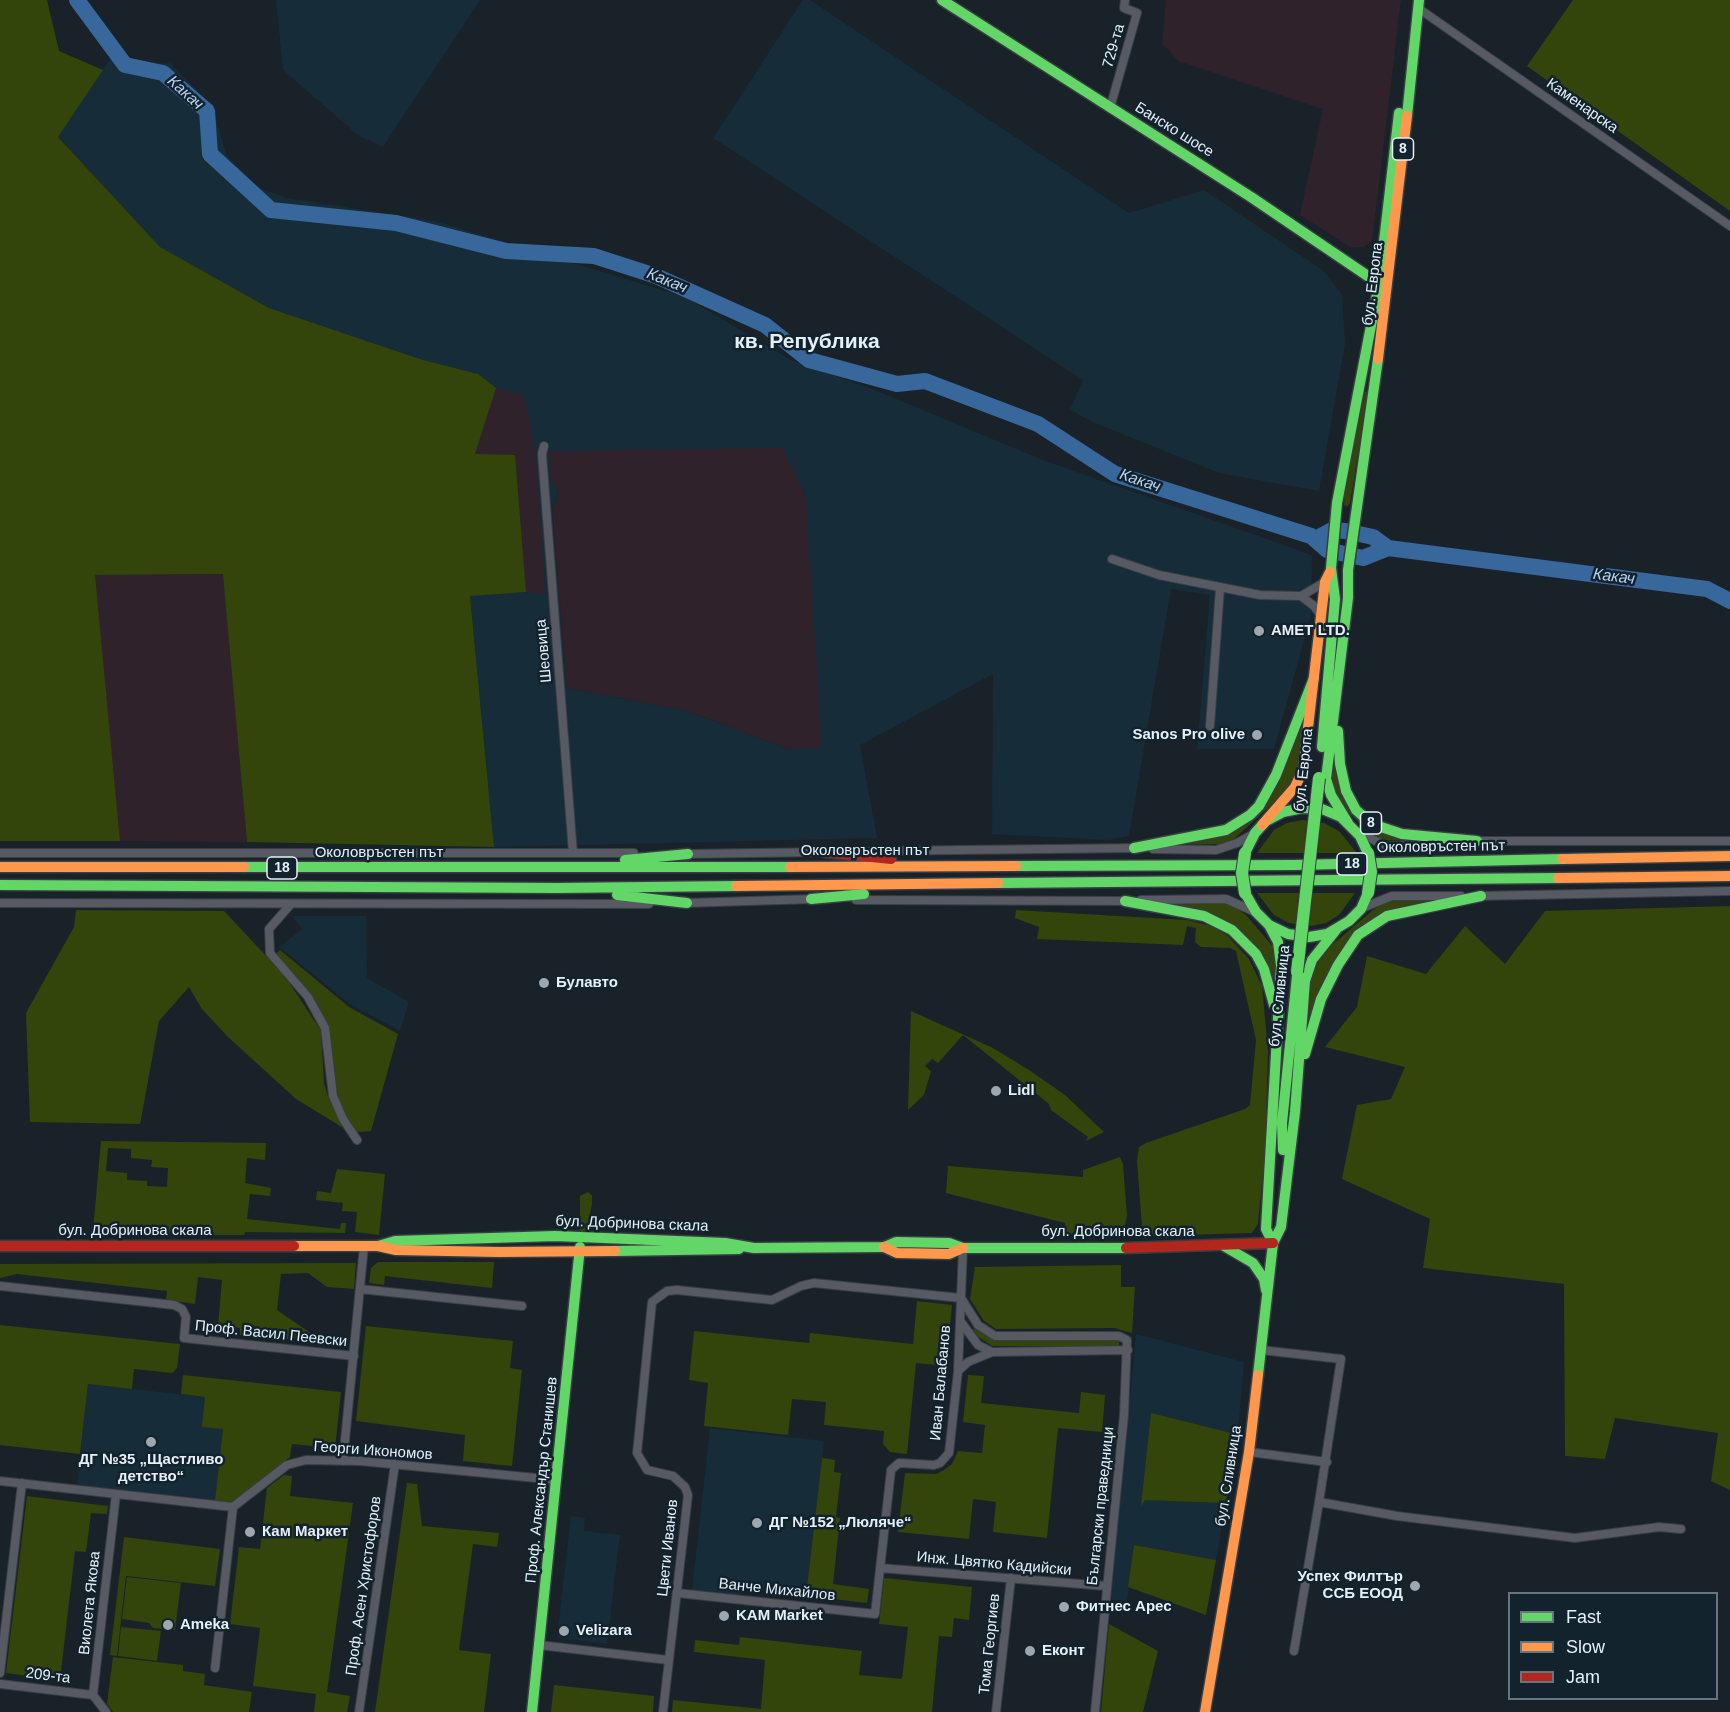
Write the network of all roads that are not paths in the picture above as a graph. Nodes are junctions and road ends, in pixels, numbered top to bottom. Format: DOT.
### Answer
graph roads {
  1 [pos="1125,0"];
  2 [pos="947,2"];
  3 [pos="1416,3"];
  4 [pos="1110,108"];
  5 [pos="1730,226"];
  6 [pos="1384,286"];
  7 [pos="544,446"];
  8 [pos="1112,559"];
  9 [pos="1331,568"];
  10 [pos="1348,570"];
  11 [pos="1326,582"];
  12 [pos="1220,588"];
  13 [pos="1301,597"];
  14 [pos="1335,599"];
  15 [pos="1322,617"];
  16 [pos="1314,678"];
  17 [pos="1336,700"];
  18 [pos="1210,726"];
  19 [pos="1352,826"];
  20 [pos="1258,829"];
  21 [pos="1477,841"];
  22 [pos="1730,841"];
  23 [pos="1134,848"];
  24 [pos="824,852"];
  25 [pos="0,853"];
  26 [pos="573,853"];
  27 [pos="688,854"];
  28 [pos="1730,856"];
  29 [pos="959,866"];
  30 [pos="3,867"];
  31 [pos="558,868"];
  32 [pos="1308,872"];
  33 [pos="1730,876"];
  34 [pos="4,885"];
  35 [pos="935,886"];
  36 [pos="558,888"];
  37 [pos="1730,891"];
  38 [pos="1481,896"];
  39 [pos="811,899"];
  40 [pos="1125,901"];
  41 [pos="0,903"];
  42 [pos="687,903"];
  43 [pos="291,904"];
  44 [pos="1360,909"];
  45 [pos="1256,912"];
  46 [pos="1269,925"];
  47 [pos="1336,930"];
  48 [pos="1278,1026"];
  49 [pos="1298,1082"];
  50 [pos="1282,1123"];
  51 [pos="357,1140"];
  52 [pos="1271,1167"];
  53 [pos="1285,1182"];
  54 [pos="574,1236"];
  55 [pos="595,1237"];
  56 [pos="1273,1243"];
  57 [pos="0,1246"];
  58 [pos="364,1246"];
  59 [pos="378,1246"];
  60 [pos="1224,1246"];
  61 [pos="754,1248"];
  62 [pos="963,1248"];
  63 [pos="582,1252"];
  64 [pos="0,1286"];
  65 [pos="360,1289"];
  66 [pos="1268,1296"];
  67 [pos="961,1298"];
  68 [pos="522,1306"];
  69 [pos="960,1321"];
  70 [pos="1128,1350"];
  71 [pos="1261,1350"];
  72 [pos="992,1352"];
  73 [pos="354,1356"];
  74 [pos="958,1371"];
  75 [pos="1249,1452"];
  76 [pos="343,1461"];
  77 [pos="1327,1462"];
  78 [pos="395,1464"];
  79 [pos="557,1480"];
  80 [pos="0,1481"];
  81 [pos="22,1483"];
  82 [pos="116,1494"];
  83 [pos="1319,1502"];
  84 [pos="233,1507"];
  85 [pos="1682,1529"];
  86 [pos="880,1568"];
  87 [pos="1011,1578"];
  88 [pos="1106,1586"];
  89 [pos="677,1593"];
  90 [pos="875,1614"];
  91 [pos="539,1645"];
  92 [pos="1294,1651"];
  93 [pos="668,1660"];
  94 [pos="215,1668"];
  95 [pos="0,1673"];
  96 [pos="0,1684"];
  97 [pos="93,1695"];
  98 [pos="106,1712"];
  99 [pos="359,1712"];
  100 [pos="532,1712"];
  101 [pos="663,1712"];
  102 [pos="996,1712"];
  103 [pos="1095,1712"];
  104 [pos="1205,1712"];
  1 -- 4 [label="street, 729-та"];
  2 -- 4 [label="main road, Банско шосе"];
  3 -- 5 [label="street, Каменарска"];
  3 -- 6 [label="main road, бул. Европа / 8"];
  4 -- 6 [label="main road, Банско шосе"];
  6 -- 9 [label="main road, бул. Европа / 8"];
  6 -- 10 [label="main road, бул. Европа / 8"];
  7 -- 26 [label="street, Шеовица"];
  8 -- 12 [label="street"];
  9 -- 11 [label="main road, бул. Европа / 8"];
  9 -- 14 [label="main road, бул. Европа"];
  10 -- 14 [label="main road, бул. Европа"];
  10 -- 17 [label="main road, бул. Европа / 8"];
  11 -- 13 [label="street"];
  11 -- 15 [label="main road, бул. Европа / 8"];
  12 -- 13 [label="street"];
  12 -- 18 [label="street"];
  13 -- 15 [label="street"];
  14 -- 32 [label="main road, бул. Европа, bridge"];
  15 -- 16 [label="main road, бул. Европа / 8"];
  16 -- 20 [label="main road, бул. Европа / 8"];
  16 -- 23 [label="main road"];
  17 -- 19 [label="main road, бул. Европа"];
  17 -- 21 [label="main road, 8"];
  19 -- 20 [label="main road"];
  19 -- 21 [label="street"];
  19 -- 44 [label="main road, bridge"];
  20 -- 23 [label="street, Околовръстен път"];
  20 -- 45 [label="main road, 8, bridge"];
  21 -- 22 [label="street, 8"];
  23 -- 24 [label="street, Околовръстен път"];
  24 -- 27 [label="street, Околовръстен път"];
  24 -- 29 [label="main road"];
  25 -- 26 [label="street, Околовръстен път"];
  26 -- 27 [label="street, Околовръстен път"];
  27 -- 31 [label="main road"];
  28 -- 29 [label="main road, Околовръстен път / 18"];
  29 -- 31 [label="main road, Околовръстен път / 18"];
  30 -- 31 [label="main road, Околовръстен път / 18"];
  32 -- 50 [label="main road, бул. Сливница, bridge"];
  33 -- 35 [label="main road, 18"];
  34 -- 36 [label="main road, 18"];
  35 -- 36 [label="main road, 18"];
  35 -- 39 [label="main road"];
  36 -- 42 [label="main road"];
  37 -- 38 [label="street, 8"];
  38 -- 44 [label="street, 8"];
  38 -- 49 [label="main road"];
  39 -- 40 [label="street"];
  39 -- 42 [label="street"];
  40 -- 45 [label="street"];
  40 -- 48 [label="main road"];
  41 -- 43 [label="street"];
  42 -- 43 [label="street"];
  43 -- 51 [label="street"];
  44 -- 47 [label="main road, 8"];
  45 -- 46 [label="main road, 8"];
  46 -- 47 [label="main road, 8"];
  46 -- 48 [label="main road, бул. Сливница"];
  47 -- 49 [label="main road, бул. Сливница"];
  48 -- 52 [label="main road, бул. Сливница"];
  49 -- 53 [label="main road, бул. Сливница"];
  50 -- 52 [label="main road, бул. Сливница"];
  50 -- 53 [label="main road, бул. Сливница"];
  52 -- 56 [label="main road, бул. Сливница"];
  53 -- 56 [label="main road, бул. Сливница"];
  54 -- 55 [label="main road, бул. Добринова скала"];
  54 -- 59 [label="main road, бул. Добринова скала"];
  54 -- 63 [label="main road"];
  55 -- 61 [label="main road, бул. Добринова скала"];
  55 -- 63 [label="main road"];
  56 -- 60 [label="main road, бул. Добринова скала"];
  56 -- 66 [label="main road, бул. Сливница"];
  57 -- 58 [label="main road, бул. Добринова скала"];
  58 -- 59 [label="main road, бул. Добринова скала"];
  58 -- 65 [label="street"];
  59 -- 63 [label="main road, бул. Добринова скала"];
  60 -- 62 [label="main road, бул. Добринова скала"];
  60 -- 66 [label="main road"];
  61 -- 62 [label="main road, бул. Добринова скала"];
  61 -- 63 [label="main road, бул. Добринова скала"];
  62 -- 67 [label="street, Иван Балабанов"];
  63 -- 79 [label="main road, Проф. Александър Станишев"];
  64 -- 73 [label="street, Проф. Васил Пеевски"];
  65 -- 68 [label="street"];
  65 -- 73 [label="street"];
  66 -- 71 [label="main road, бул. Сливница"];
  67 -- 69 [label="street, Иван Балабанов"];
  67 -- 70 [label="street, Български праведници"];
  67 -- 89 [label="street, Цвети Иванов"];
  69 -- 72 [label="street"];
  69 -- 74 [label="street, Иван Балабанов"];
  70 -- 72 [label="street"];
  70 -- 88 [label="street, Български праведници"];
  71 -- 75 [label="main road, бул. Сливница"];
  71 -- 77 [label="street"];
  72 -- 74 [label="street"];
  73 -- 76 [label="street"];
  74 -- 86 [label="street, Иван Балабанов"];
  75 -- 77 [label="street"];
  75 -- 104 [label="main road, бул. Сливница"];
  76 -- 78 [label="street, Георги Икономов"];
  76 -- 84 [label="street, Георги Икономов"];
  77 -- 83 [label="street"];
  78 -- 79 [label="street, Георги Икономов"];
  78 -- 99 [label="street, Проф. Асен Христофоров"];
  79 -- 91 [label="main road, Проф. Александър Станишев"];
  80 -- 81 [label="street"];
  81 -- 82 [label="street"];
  81 -- 95 [label="street"];
  82 -- 84 [label="street"];
  82 -- 97 [label="street, Виолета Якова"];
  83 -- 85 [label="street"];
  83 -- 92 [label="street"];
  84 -- 94 [label="street"];
  86 -- 87 [label="street, Инж. Цвятко Кадийски"];
  86 -- 90 [label="street, Иван Балабанов"];
  87 -- 88 [label="street, Инж. Цвятко Кадийски"];
  87 -- 102 [label="street, Тома Георгиев"];
  88 -- 103 [label="street, Български праведници"];
  89 -- 90 [label="street, Ванче Михайлов"];
  89 -- 93 [label="street, Цвети Иванов"];
  91 -- 93 [label="street"];
  91 -- 100 [label="main road, Проф. Александър Станишев"];
  93 -- 101 [label="street, Цвети Иванов"];
  96 -- 97 [label="street, 209-та"];
  97 -- 98 [label="street"];
}
